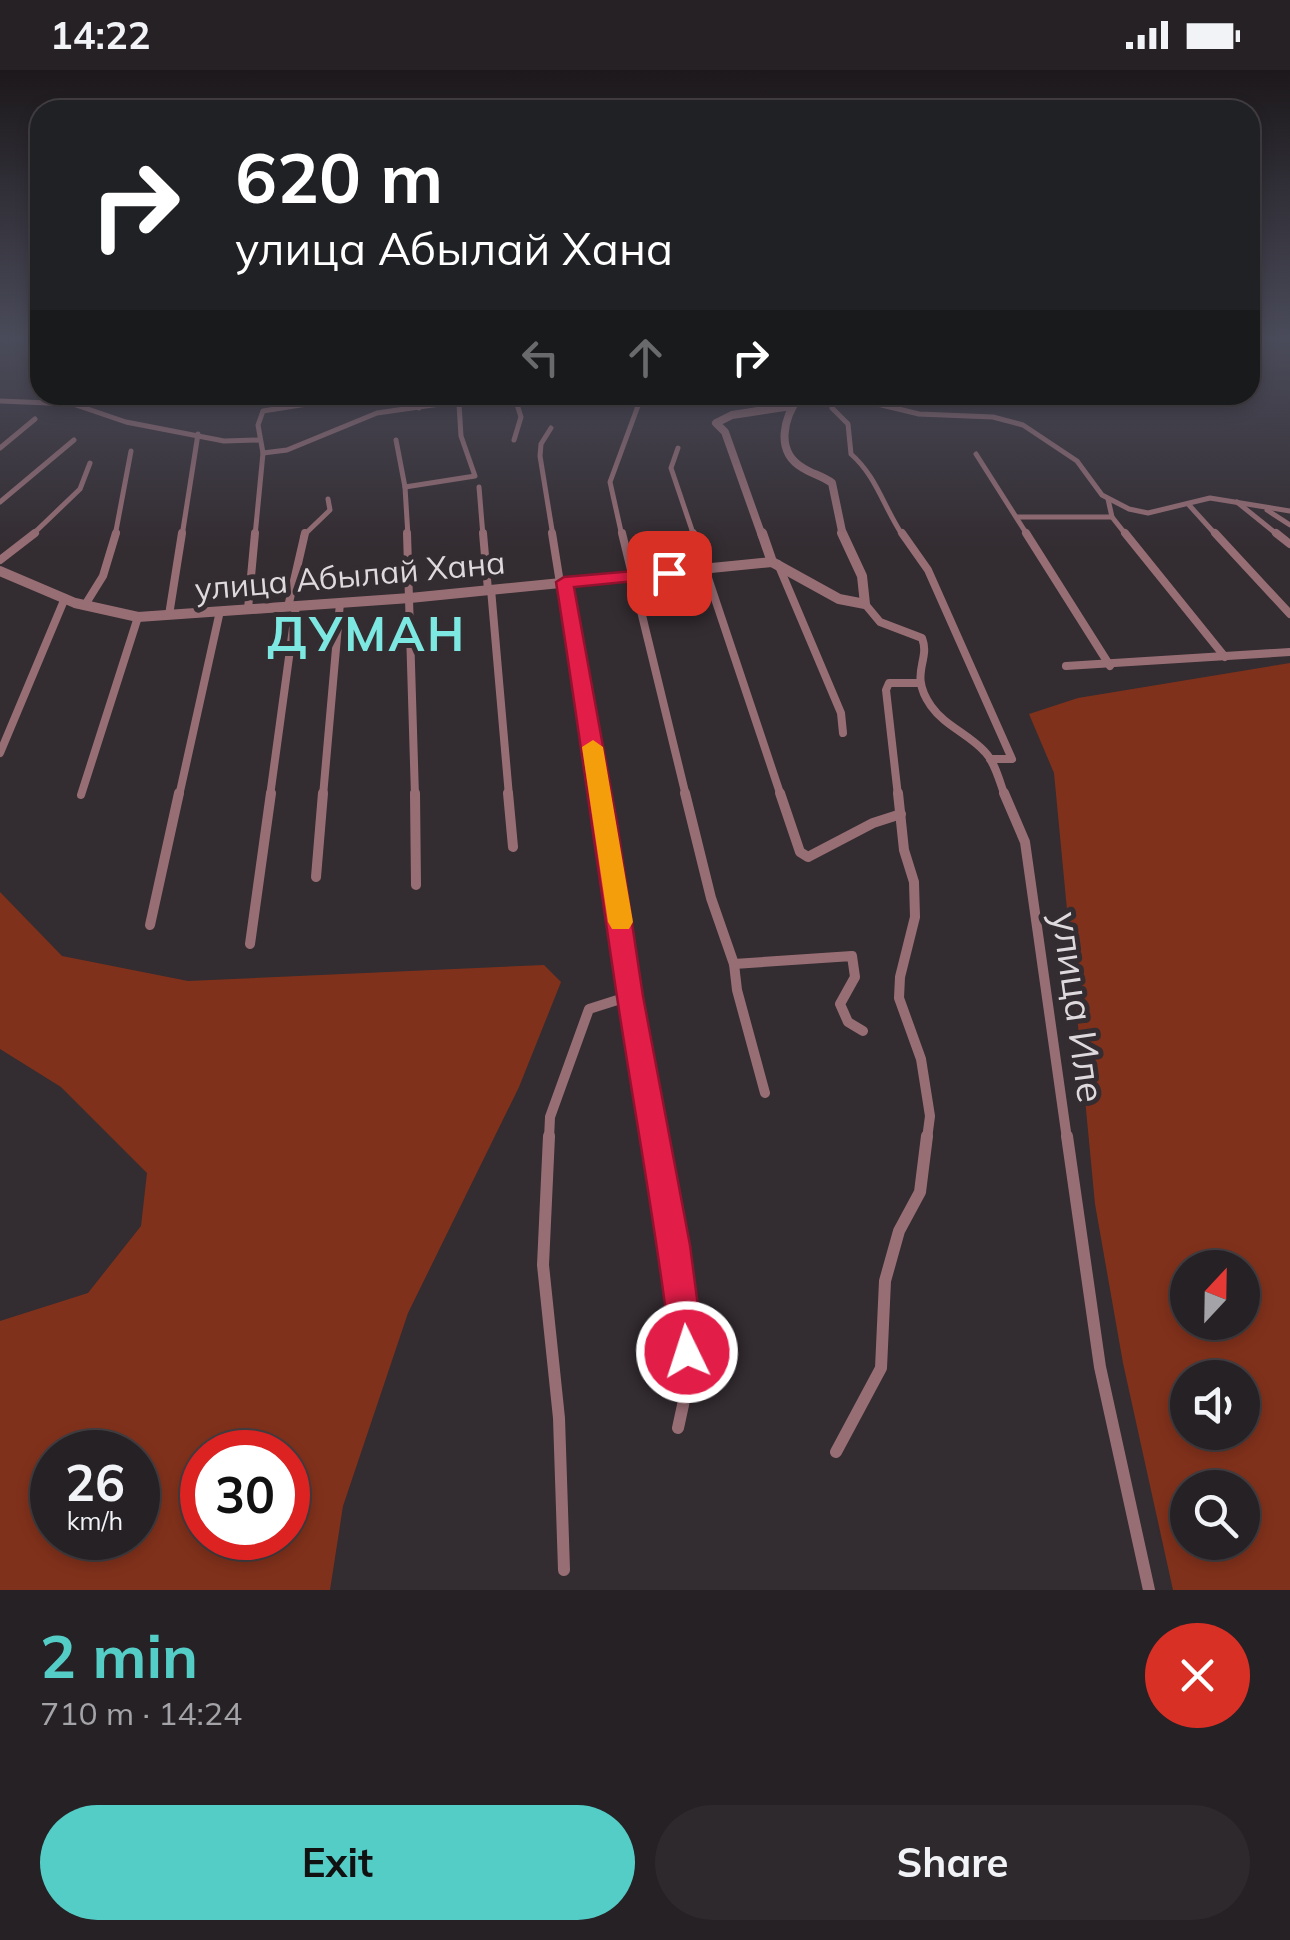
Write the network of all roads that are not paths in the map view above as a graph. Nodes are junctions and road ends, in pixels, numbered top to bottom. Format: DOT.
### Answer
graph roads {
  1 [pos="96,409"];
  2 [pos="267,409"];
  3 [pos="411,409"];
  4 [pos="459,409"];
  5 [pos="519,409"];
  6 [pos="637,409"];
  7 [pos="772,409"];
  8 [pos="790,409"];
  9 [pos="832,409"];
  10 [pos="897,409"];
  11 [pos="35,419"];
  12 [pos="551,428"];
  13 [pos="198,434"];
  14 [pos="74,440"];
  15 [pos="259,440"];
  16 [pos="396,440"];
  17 [pos="514,440"];
  18 [pos="0,448"];
  19 [pos="678,448"];
  20 [pos="131,451"];
  21 [pos="262,452"];
  22 [pos="976,454"];
  23 [pos="90,464"];
  24 [pos="405,487"];
  25 [pos="479,487"];
  26 [pos="328,499"];
  27 [pos="1108,499"];
  28 [pos="1234,500"];
  29 [pos="0,502"];
  30 [pos="1189,505"];
  31 [pos="1118,506"];
  32 [pos="1262,507"];
  33 [pos="1290,511"];
  34 [pos="1017,516"];
  35 [pos="1112,517"];
  36 [pos="1290,524"];
  37 [pos="1290,544"];
  38 [pos="0,560"];
  39 [pos="775,563"];
  40 [pos="705,570"];
  41 [pos="0,571"];
  42 [pos="633,576"];
  43 [pos="562,583"];
  44 [pos="489,589"];
  45 [pos="65,598"];
  46 [pos="410,598"];
  47 [pos="340,603"];
  48 [pos="865,604"];
  49 [pos="84,606"];
  50 [pos="292,606"];
  51 [pos="248,610"];
  52 [pos="220,611"];
  53 [pos="1290,614"];
  54 [pos="169,615"];
  55 [pos="138,617"];
  56 [pos="1290,652"];
  57 [pos="1225,657"];
  58 [pos="1066,666"];
  59 [pos="1110,666"];
  60 [pos="919,683"];
  61 [pos="843,734"];
  62 [pos="0,753"];
  63 [pos="990,758"];
  64 [pos="81,795"];
  65 [pos="901,814"];
  66 [pos="513,847"];
  67 [pos="316,877"];
  68 [pos="416,885"];
  69 [pos="150,925"];
  70 [pos="250,944"];
  71 [pos="734,964"];
  72 [pos="630,996"];
  73 [pos="863,1031"];
  74 [pos="765,1094"];
  75 [pos="678,1428"];
  76 [pos="836,1452"];
  77 [pos="564,1570"];
  78 [pos="1149,1590"];
  1 -- 13 [label="street"];
  2 -- 15 [label="street"];
  3 -- 21 [label="street"];
  4 -- 24 [label="street"];
  5 -- 17 [label="street"];
  6 -- 42 [label="street"];
  7 -- 39 [label="street"];
  8 -- 48 [label="street"];
  9 -- 63 [label="street"];
  10 -- 27 [label="street"];
  11 -- 18 [label="street"];
  12 -- 43 [label="street"];
  13 -- 15 [label="street"];
  13 -- 54 [label="street"];
  14 -- 29 [label="street"];
  15 -- 21 [label="street"];
  16 -- 24 [label="street"];
  19 -- 40 [label="street"];
  20 -- 49 [label="street"];
  21 -- 51 [label="street"];
  22 -- 34 [label="street"];
  23 -- 38 [label="street"];
  24 -- 46 [label="street"];
  25 -- 44 [label="street"];
  26 -- 50 [label="street"];
  27 -- 31 [label="street"];
  27 -- 35 [label="street"];
  28 -- 30 [label="street"];
  28 -- 32 [label="street"];
  28 -- 37 [label="street"];
  30 -- 31 [label="street"];
  30 -- 53 [label="street"];
  32 -- 33 [label="street"];
  32 -- 36 [label="street"];
  34 -- 35 [label="street"];
  34 -- 59 [label="street"];
  35 -- 57 [label="street"];
  39 -- 40 [label="street, улица Абылай Хана"];
  39 -- 48 [label="street"];
  39 -- 61 [label="street"];
  40 -- 42 [label="street, улица Абылай Хана"];
  40 -- 65 [label="street"];
  41 -- 45 [label="street, улица Абылай Хана"];
  42 -- 43 [label="street, улица Абылай Хана"];
  42 -- 71 [label="street"];
  43 -- 44 [label="street, улица Абылай Хана"];
  43 -- 72 [label="street"];
  44 -- 46 [label="street, улица Абылай Хана"];
  44 -- 66 [label="street"];
  45 -- 49 [label="street, улица Абылай Хана"];
  45 -- 62 [label="street"];
  46 -- 47 [label="street, улица Абылай Хана"];
  46 -- 68 [label="street"];
  47 -- 50 [label="street, улица Абылай Хана"];
  47 -- 67 [label="street"];
  48 -- 60 [label="street"];
  49 -- 55 [label="street, улица Абылай Хана"];
  50 -- 51 [label="street, улица Абылай Хана"];
  50 -- 70 [label="street"];
  51 -- 52 [label="street, улица Абылай Хана"];
  52 -- 54 [label="street, улица Абылай Хана"];
  52 -- 69 [label="street"];
  54 -- 55 [label="street, улица Абылай Хана"];
  55 -- 64 [label="street"];
  56 -- 57 [label="street"];
  57 -- 59 [label="street"];
  58 -- 59 [label="street"];
  60 -- 63 [label="street, улица Иле"];
  60 -- 65 [label="street"];
  63 -- 78 [label="street, улица Иле"];
  65 -- 76 [label="street"];
  71 -- 73 [label="street"];
  71 -- 74 [label="street"];
  72 -- 75 [label="street"];
  72 -- 77 [label="street"];
}
